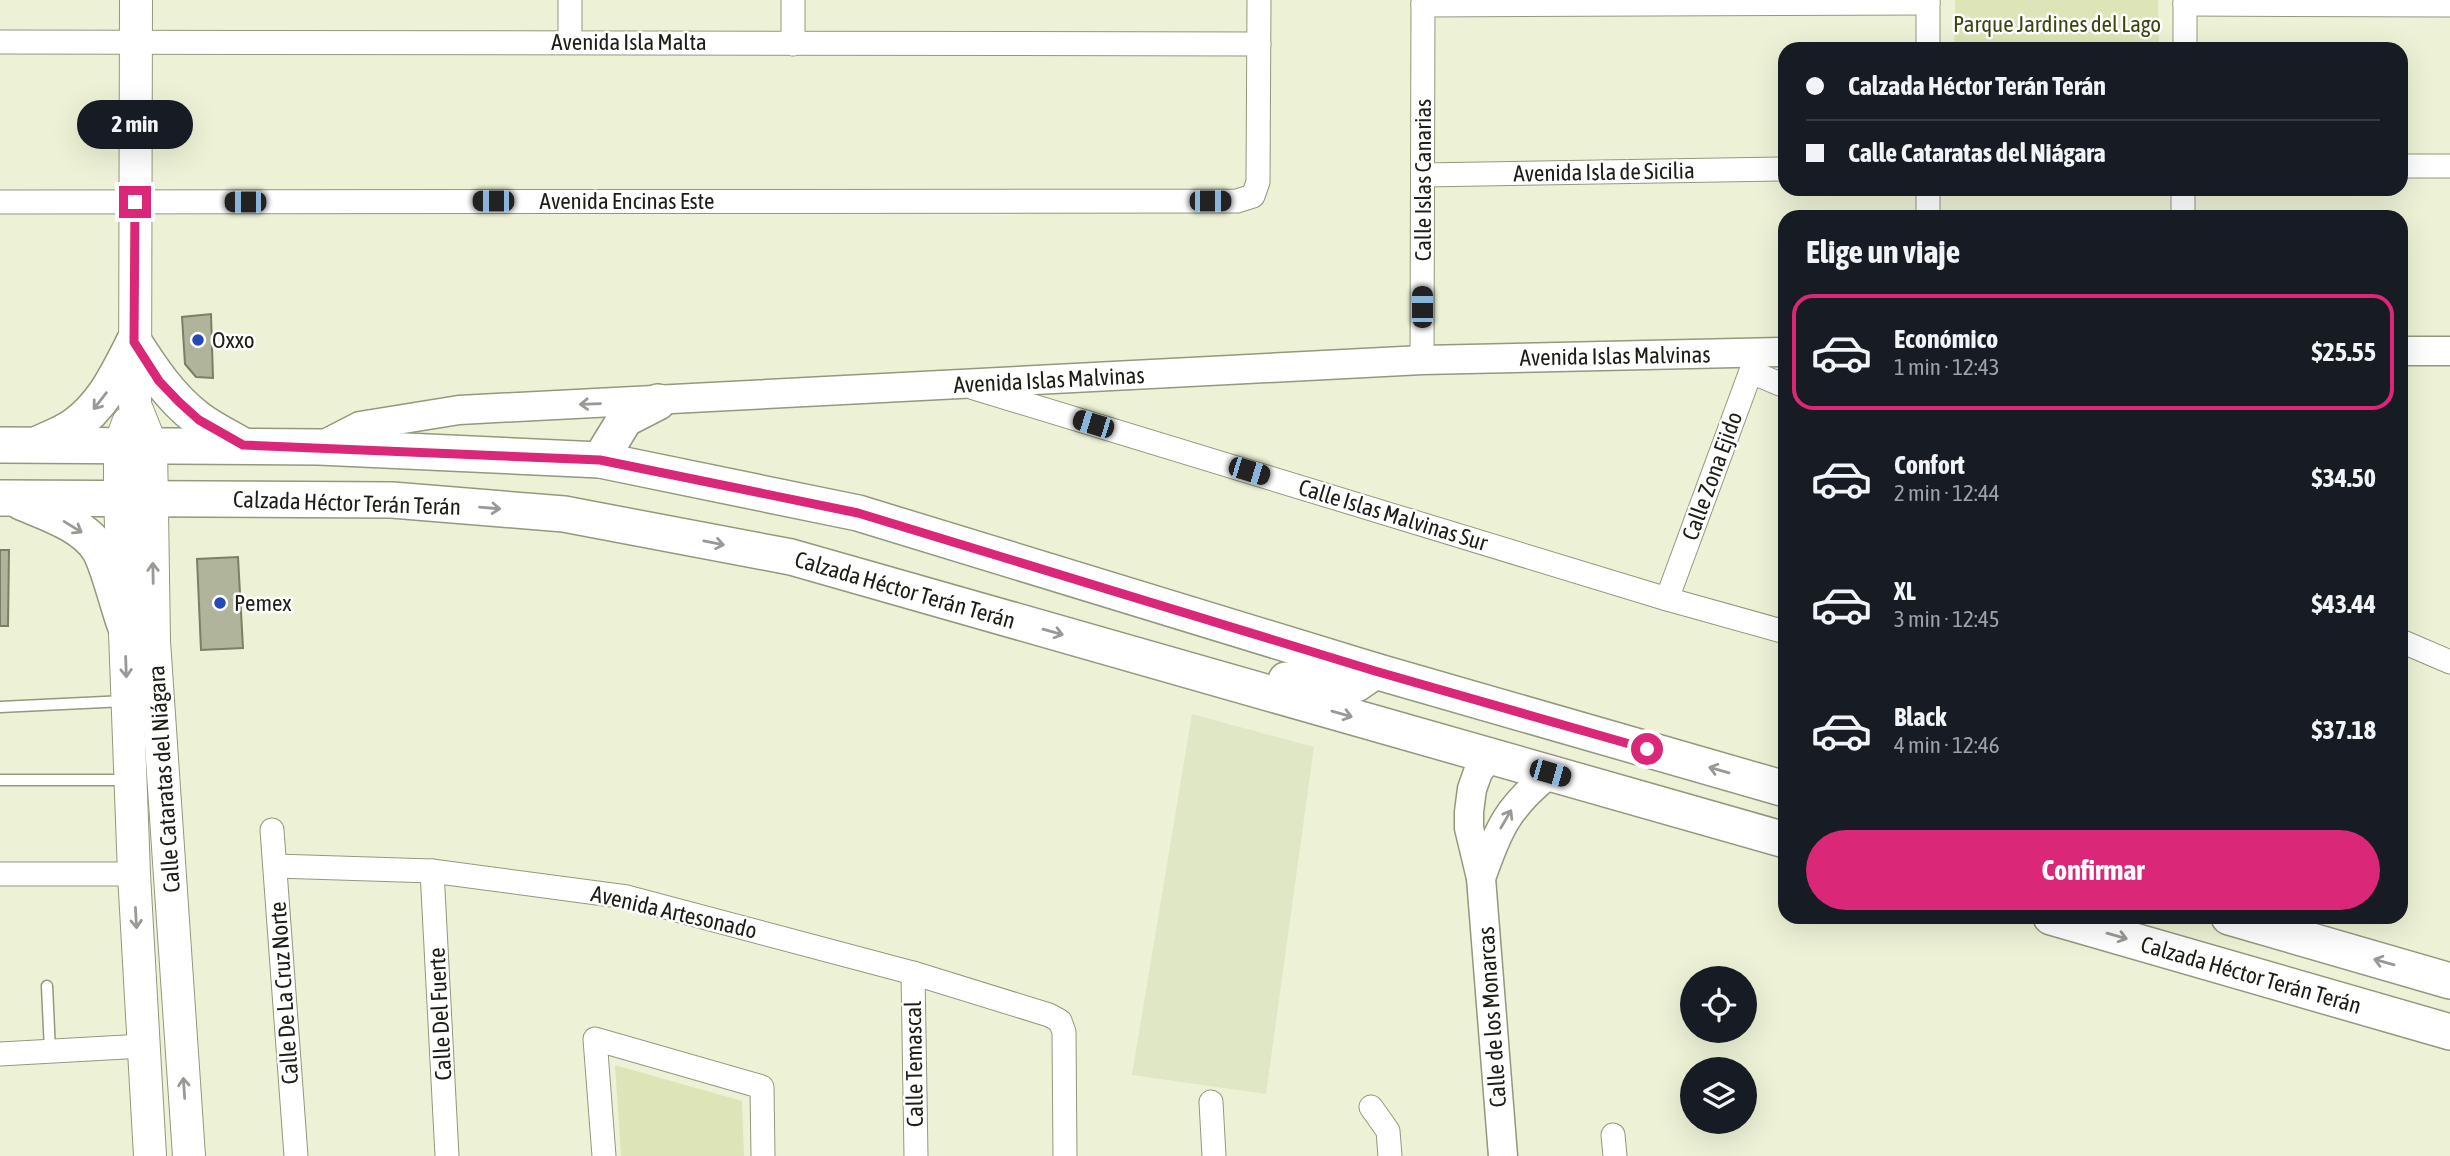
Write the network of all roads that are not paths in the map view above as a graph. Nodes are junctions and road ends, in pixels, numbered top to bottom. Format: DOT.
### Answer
graph roads {
  1 [pos="136,0"];
  2 [pos="570,0"];
  3 [pos="793,0"];
  4 [pos="1259,0"];
  5 [pos="1928,1"];
  6 [pos="1423,2"];
  7 [pos="2185,2"];
  8 [pos="2450,5"];
  9 [pos="0,42"];
  10 [pos="570,42"];
  11 [pos="1928,42"];
  12 [pos="2185,42"];
  13 [pos="136,44"];
  14 [pos="793,44"];
  15 [pos="1259,44"];
  16 [pos="2408,166"];
  17 [pos="2450,166"];
  18 [pos="1778,169"];
  19 [pos="1423,175"];
  20 [pos="0,202"];
  21 [pos="135,202"];
  22 [pos="134,342"];
  23 [pos="2408,351"];
  24 [pos="2450,351"];
  25 [pos="1764,359"];
  26 [pos="1422,360"];
  27 [pos="1778,377"];
  28 [pos="962,384"];
  29 [pos="658,402"];
  30 [pos="37,444"];
  31 [pos="0,445"];
  32 [pos="135,445"];
  33 [pos="243,445"];
  34 [pos="319,447"];
  35 [pos="600,460"];
  36 [pos="6,498"];
  37 [pos="136,499"];
  38 [pos="1667,599"];
  39 [pos="125,625"];
  40 [pos="1778,630"];
  41 [pos="2408,644"];
  42 [pos="2450,662"];
  43 [pos="1192,671"];
  44 [pos="1375,671"];
  45 [pos="128,701"];
  46 [pos="0,707"];
  47 [pos="1490,756"];
  48 [pos="1672,756"];
  49 [pos="1550,773"];
  50 [pos="0,780"];
  51 [pos="130,780"];
  52 [pos="1778,787"];
  53 [pos="272,830"];
  54 [pos="1778,838"];
  55 [pos="276,866"];
  56 [pos="432,871"];
  57 [pos="0,874"];
  58 [pos="134,874"];
  59 [pos="1481,878"];
  60 [pos="2075,924"];
  61 [pos="2253,924"];
  62 [pos="913,973"];
  63 [pos="2450,981"];
  64 [pos="47,986"];
  65 [pos="2450,1032"];
  66 [pos="143,1046"];
  67 [pos="50,1051"];
  68 [pos="0,1054"];
  69 [pos="1211,1102"];
  70 [pos="1371,1107"];
  71 [pos="150,1156"];
  72 [pos="189,1156"];
  73 [pos="296,1156"];
  74 [pos="447,1156"];
  75 [pos="604,1156"];
  76 [pos="763,1156"];
  77 [pos="915,1156"];
  78 [pos="1065,1156"];
  79 [pos="1214,1156"];
  80 [pos="1390,1156"];
  81 [pos="1503,1156"];
  1 -- 13 [label="main road, Calle Cataratas del Niágara"];
  2 -- 10 [label="street"];
  3 -- 14 [label="street"];
  4 -- 15 [label="street"];
  5 -- 6 [label="street"];
  5 -- 11 [label="street"];
  6 -- 19 [label="street, Calle Islas Canarias"];
  7 -- 8 [label="street"];
  7 -- 12 [label="street"];
  9 -- 13 [label="street, Avenida Isla Malta"];
  10 -- 13 [label="street, Avenida Isla Malta"];
  10 -- 14 [label="street, Avenida Isla Malta"];
  13 -- 21 [label="main road, Calle Cataratas del Niágara"];
  14 -- 15 [label="street, Avenida Isla Malta"];
  15 -- 21 [label="street, Avenida Encinas Este"];
  16 -- 17 [label="street"];
  18 -- 19 [label="street, Avenida Isla de Sicilia"];
  19 -- 26 [label="street, Calle Islas Canarias"];
  20 -- 21 [label="street, Avenida Encinas Este"];
  21 -- 22 [label="main road, Calle Cataratas del Niágara"];
  22 -- 30 [label="main road, one-way"];
  22 -- 32 [label="main road, Calle Cataratas del Niágara"];
  22 -- 33 [label="main road"];
  23 -- 24 [label="street"];
  25 -- 26 [label="street, Avenida Islas Malvinas"];
  25 -- 27 [label="street"];
  25 -- 38 [label="street, Calle Zona Ejido"];
  26 -- 28 [label="street, Avenida Islas Malvinas"];
  28 -- 29 [label="street, Avenida Islas Malvinas"];
  28 -- 38 [label="street, Calle Islas Malvinas Sur"];
  29 -- 34 [label="street, Avenida Islas Malvinas, one-way"];
  29 -- 35 [label="main road"];
  30 -- 31 [label="main road"];
  30 -- 32 [label="main road"];
  32 -- 33 [label="main road"];
  32 -- 37 [label="main road, Calle Cataratas del Niágara"];
  33 -- 34 [label="main road"];
  34 -- 35 [label="main road"];
  35 -- 44 [label="main road"];
  36 -- 37 [label="main road, Calzada Héctor Terán Terán"];
  36 -- 39 [label="main road, one-way"];
  37 -- 39 [label="main road, Calle Cataratas del Niágara"];
  37 -- 43 [label="main road, Calzada Héctor Terán Terán, one-way"];
  72 -- 37 [label="main road, Calle Cataratas del Niágara, one-way"];
  38 -- 40 [label="street, Calle Islas Malvinas Sur"];
  39 -- 45 [label="main road, Calle Cataratas del Niágara, one-way"];
  41 -- 42 [label="street"];
  43 -- 44 [label="main road"];
  43 -- 47 [label="main road, Calzada Héctor Terán Terán, one-way"];
  44 -- 48 [label="main road"];
  45 -- 46 [label="lane"];
  45 -- 51 [label="main road, Calle Cataratas del Niágara"];
  47 -- 48 [label="main road"];
  47 -- 49 [label="main road, Calzada Héctor Terán Terán"];
  47 -- 59 [label="street, Calle de los Monarcas"];
  52 -- 48 [label="main road, one-way"];
  49 -- 54 [label="main road, Calzada Héctor Terán Terán"];
  59 -- 49 [label="street, Calle de los Monarcas, one-way"];
  50 -- 51 [label="lane"];
  51 -- 58 [label="main road, Calle Cataratas del Niágara"];
  53 -- 55 [label="street, Calle De La Cruz Norte"];
  55 -- 56 [label="street, Avenida Artesonado"];
  55 -- 73 [label="street, Calle De La Cruz Norte"];
  56 -- 62 [label="street, Avenida Artesonado"];
  56 -- 74 [label="street, Calle Del Fuerte"];
  57 -- 58 [label="street"];
  58 -- 66 [label="main road, Calle Cataratas del Niágara, one-way"];
  59 -- 81 [label="street, Calle de los Monarcas"];
  60 -- 65 [label="main road, Calzada Héctor Terán Terán, one-way"];
  63 -- 61 [label="main road, one-way"];
  62 -- 77 [label="street, Calle Temascal"];
  62 -- 78 [label="street, Avenida Artesonado"];
  64 -- 67 [label="lane"];
  66 -- 67 [label="street"];
  66 -- 71 [label="main road, Calle Cataratas del Niágara"];
  67 -- 68 [label="street"];
  69 -- 79 [label="street"];
  70 -- 80 [label="street"];
  75 -- 76 [label="street"];
}
